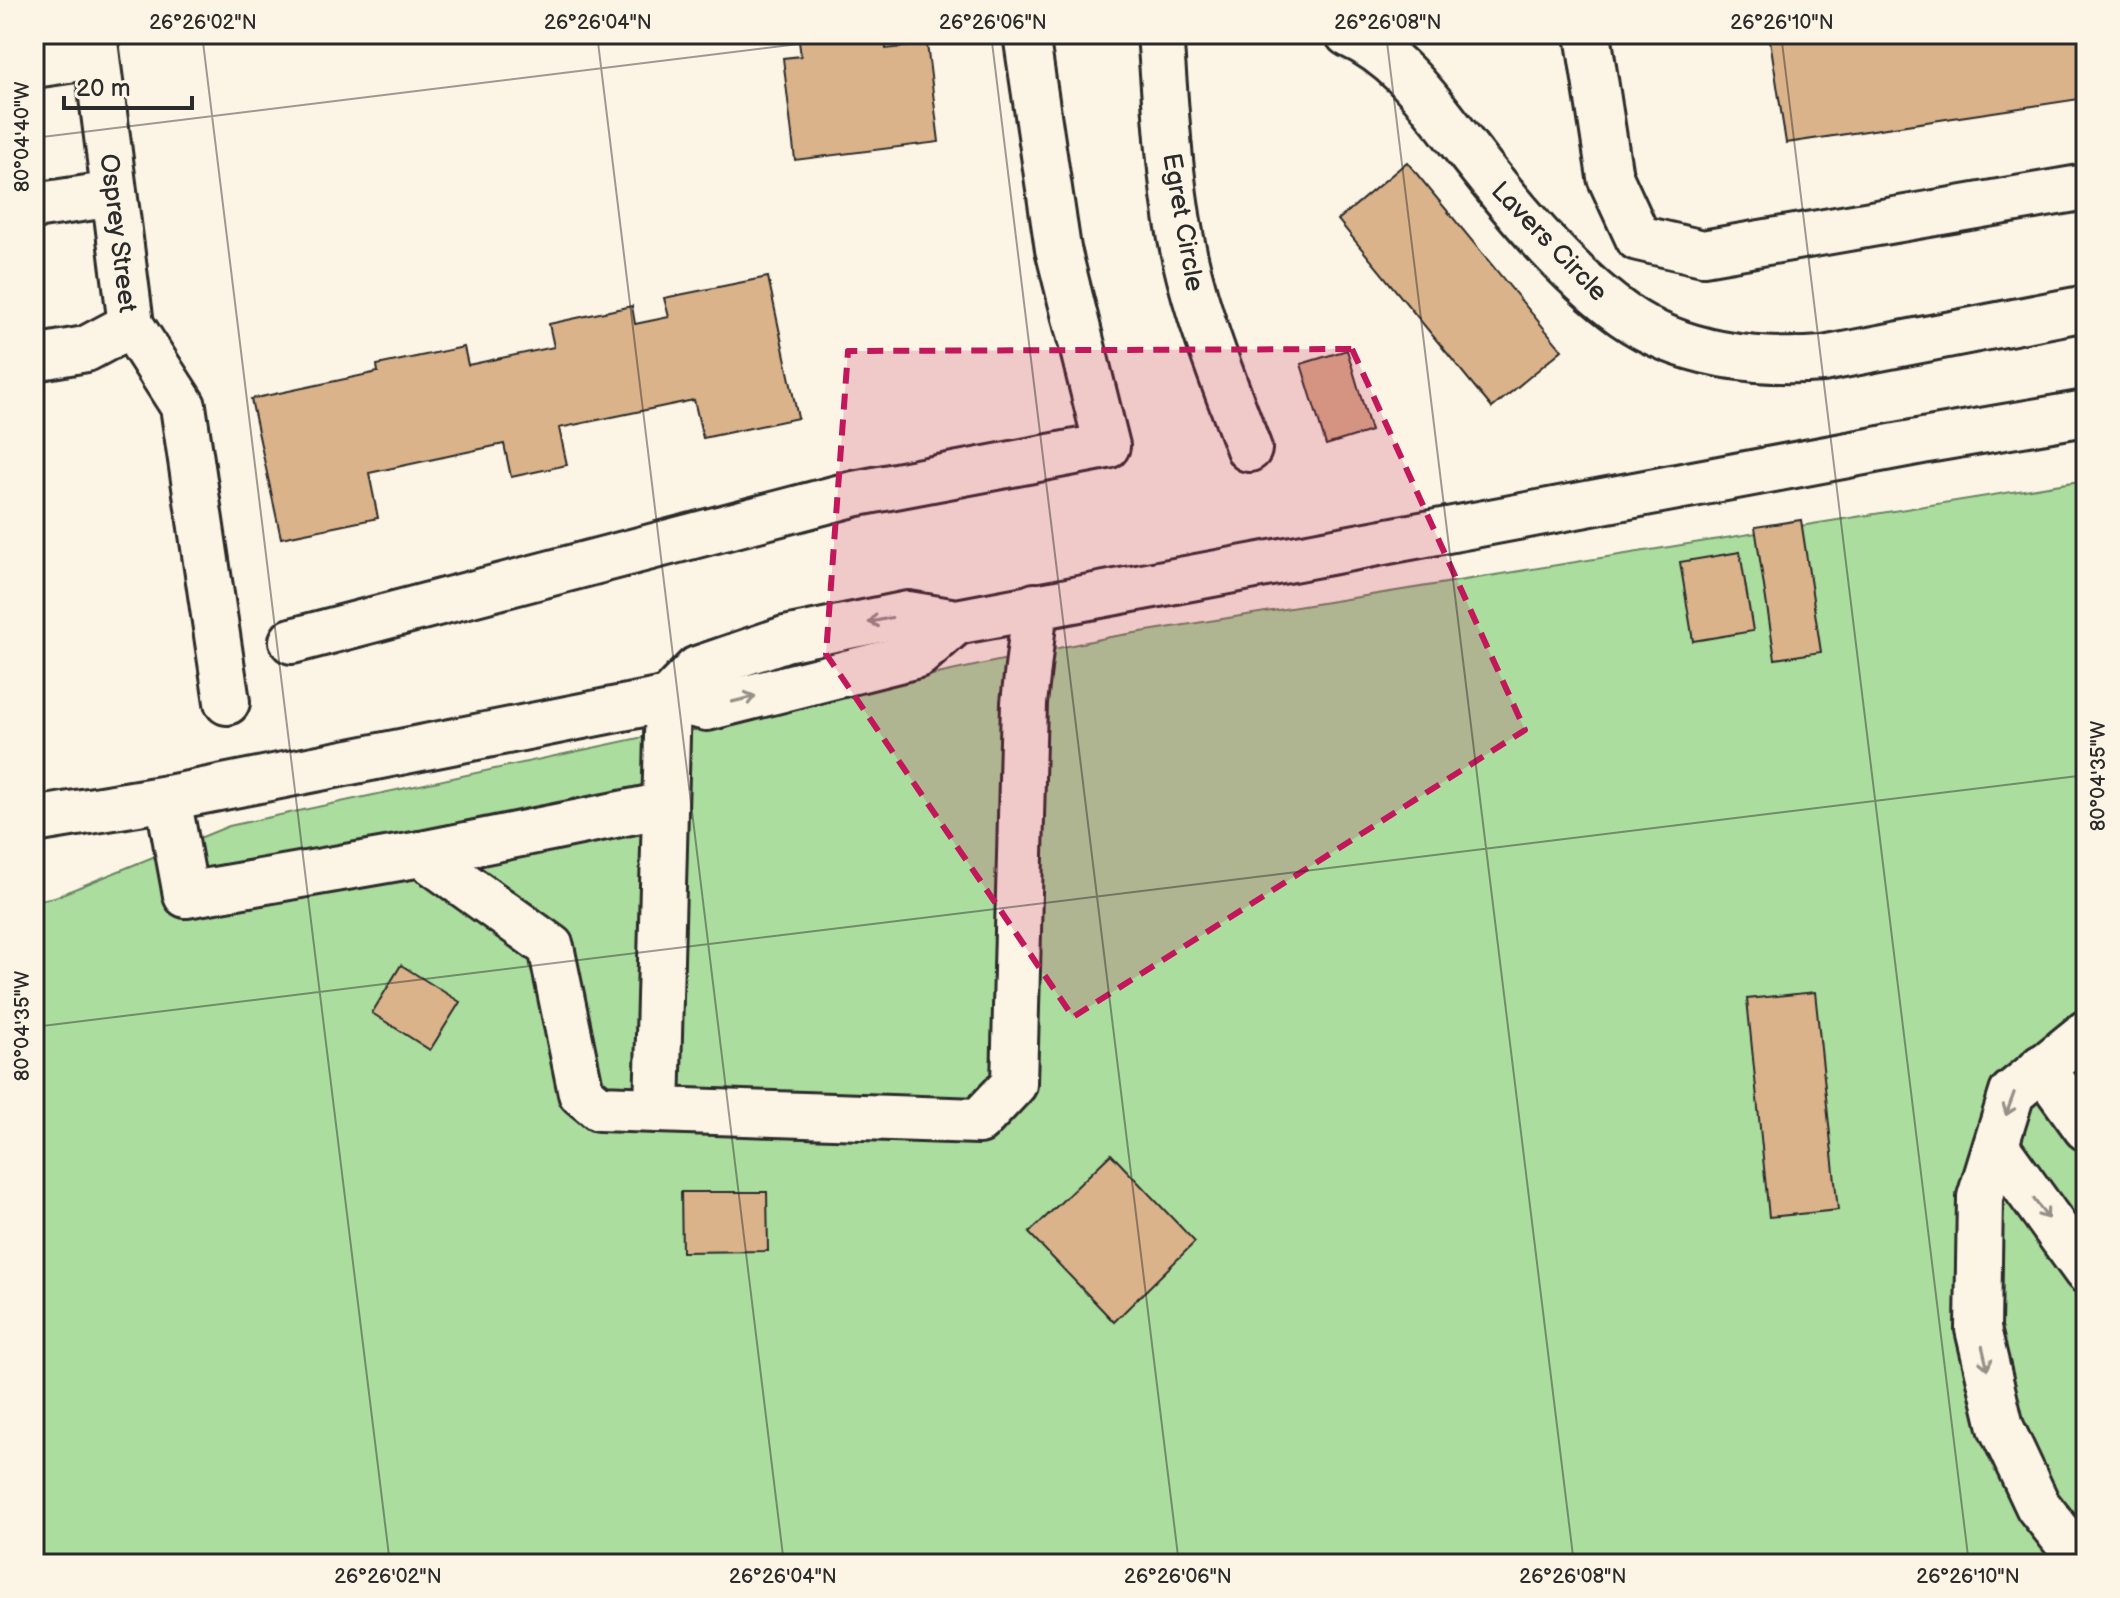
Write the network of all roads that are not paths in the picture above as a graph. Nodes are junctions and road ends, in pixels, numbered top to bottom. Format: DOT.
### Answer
graph roads {
  1 [pos="1026,34"];
  2 [pos="1160,34"];
  3 [pos="1348,34"];
  4 [pos="1588,34"];
  5 [pos="95,45"];
  6 [pos="34,65"];
  7 [pos="2086,187"];
  8 [pos="114,194"];
  9 [pos="34,206"];
  10 [pos="2086,308"];
  11 [pos="131,325"];
  12 [pos="34,358"];
  13 [pos="2086,413"];
  14 [pos="1249,449"];
  15 [pos="1035,606"];
  16 [pos="292,641"];
  17 [pos="668,699"];
  18 [pos="227,702"];
  19 [pos="168,798"];
  20 [pos="665,805"];
  21 [pos="34,820"];
  22 [pos="421,854"];
  23 [pos="2086,1033"];
  24 [pos="2042,1067"];
  25 [pos="657,1110"];
  26 [pos="2086,1128"];
  27 [pos="1996,1146"];
  28 [pos="2086,1271"];
  29 [pos="2084,1564"];
  1 -- 16 [label="street"];
  2 -- 14 [label="street, Egret Circle"];
  3 -- 10 [label="street, Lavers Circle"];
  4 -- 7 [label="street"];
  5 -- 6 [label="street"];
  5 -- 8 [label="street, Osprey Street"];
  8 -- 9 [label="street"];
  8 -- 11 [label="street, Osprey Street"];
  11 -- 12 [label="street"];
  11 -- 18 [label="street, Osprey Street"];
  13 -- 15 [label="street"];
  15 -- 17 [label="street"];
  15 -- 25 [label="street"];
  17 -- 19 [label="street"];
  17 -- 20 [label="street"];
  19 -- 21 [label="street"];
  19 -- 22 [label="street"];
  20 -- 22 [label="street"];
  20 -- 25 [label="street"];
  22 -- 25 [label="street"];
  23 -- 24 [label="street"];
  24 -- 26 [label="street"];
  24 -- 27 [label="street, one-way"];
  27 -- 28 [label="street, one-way"];
  27 -- 29 [label="street, one-way"];
}
